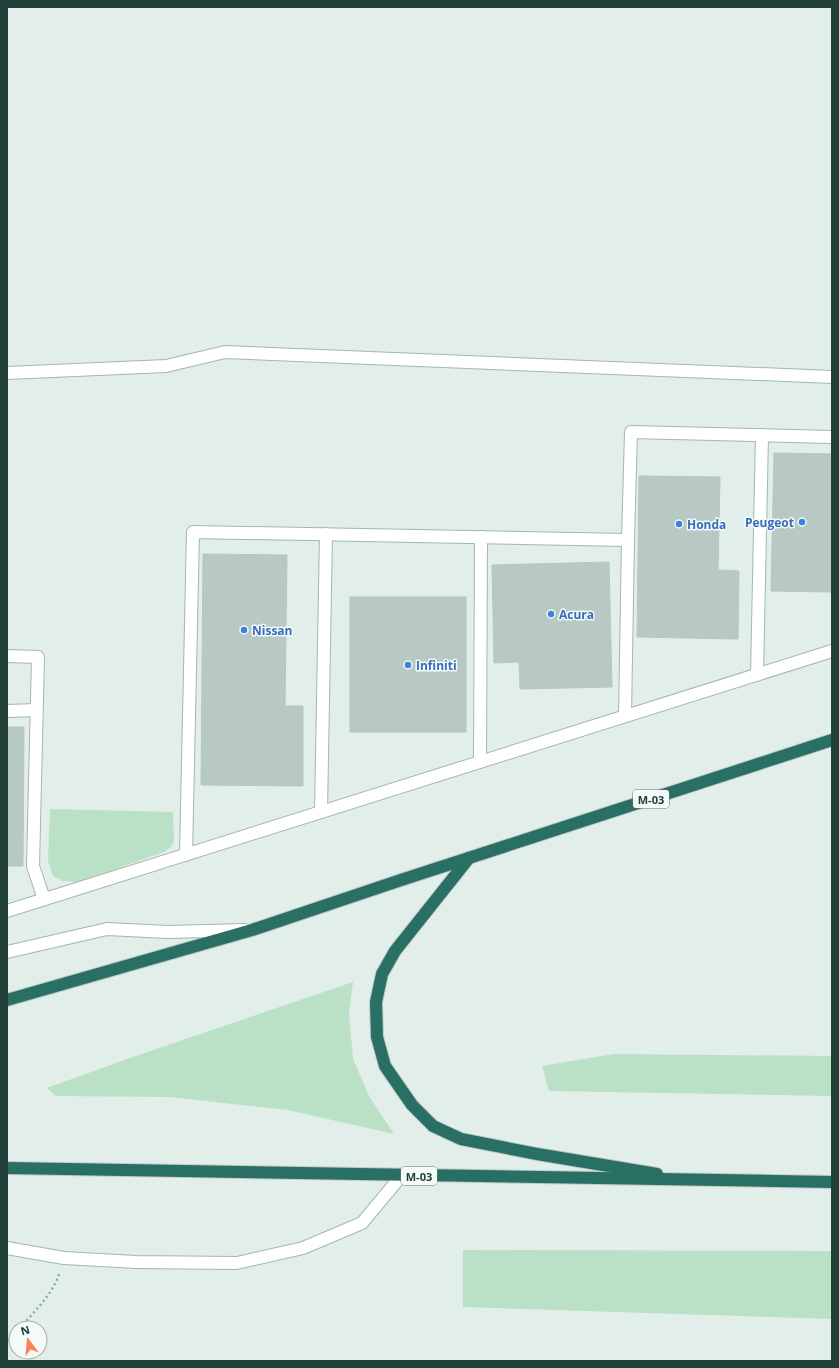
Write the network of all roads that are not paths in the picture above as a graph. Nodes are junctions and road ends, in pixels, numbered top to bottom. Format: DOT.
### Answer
graph roads {
  1 [pos="7,373"];
  2 [pos="832,376"];
  3 [pos="762,435"];
  4 [pos="832,437"];
  5 [pos="326,534"];
  6 [pos="481,537"];
  7 [pos="628,540"];
  8 [pos="832,651"];
  9 [pos="7,656"];
  10 [pos="757,675"];
  11 [pos="36,710"];
  12 [pos="7,711"];
  13 [pos="625,716"];
  14 [pos="832,740"];
  15 [pos="480,762"];
  16 [pos="321,812"];
  17 [pos="186,854"];
  18 [pos="469,858"];
  19 [pos="44,899"];
  20 [pos="7,911"];
  21 [pos="252,930"];
  22 [pos="7,952"];
  23 [pos="7,1000"];
  24 [pos="7,1168"];
  25 [pos="402,1175"];
  26 [pos="697,1181"];
  27 [pos="832,1182"];
  28 [pos="7,1248"];
  1 -- 2 [label="lane"];
  3 -- 4 [label="lane"];
  3 -- 7 [label="lane"];
  3 -- 10 [label="lane"];
  5 -- 6 [label="lane"];
  5 -- 16 [label="lane"];
  5 -- 17 [label="lane"];
  6 -- 7 [label="lane"];
  6 -- 15 [label="lane"];
  7 -- 13 [label="lane"];
  8 -- 10 [label="lane"];
  9 -- 11 [label="lane"];
  10 -- 13 [label="lane"];
  11 -- 12 [label="lane"];
  11 -- 19 [label="lane"];
  13 -- 15 [label="lane"];
  14 -- 18 [label="highway, М-03"];
  15 -- 16 [label="lane"];
  16 -- 17 [label="lane"];
  17 -- 19 [label="lane"];
  18 -- 21 [label="highway, М-03"];
  18 -- 26 [label="highway"];
  19 -- 20 [label="lane"];
  21 -- 22 [label="lane"];
  21 -- 23 [label="highway, М-03"];
  24 -- 25 [label="highway, М-03"];
  25 -- 26 [label="highway, М-03"];
  25 -- 28 [label="lane"];
  26 -- 27 [label="highway, М-03"];
}
